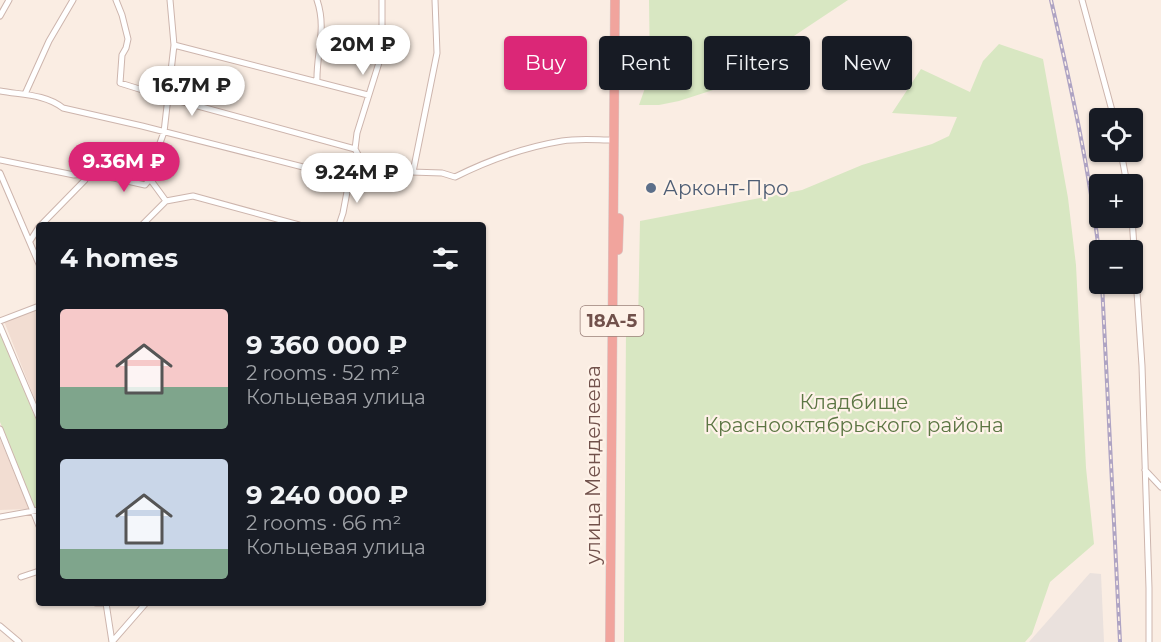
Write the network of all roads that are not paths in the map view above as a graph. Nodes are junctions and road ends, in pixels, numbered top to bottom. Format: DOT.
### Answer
graph roads {
  1 [pos="9,0"];
  2 [pos="73,0"];
  3 [pos="116,0"];
  4 [pos="170,0"];
  5 [pos="317,0"];
  6 [pos="382,0"];
  7 [pos="435,0"];
  8 [pos="615,0"];
  9 [pos="620,0"];
  10 [pos="1082,0"];
  11 [pos="0,16"];
  12 [pos="174,45"];
  13 [pos="317,82"];
  14 [pos="0,91"];
  15 [pos="26,94"];
  16 [pos="368,96"];
  17 [pos="167,98"];
  18 [pos="1111,108"];
  19 [pos="164,132"];
  20 [pos="614,140"];
  21 [pos="355,149"];
  22 [pos="0,160"];
  23 [pos="364,166"];
  24 [pos="413,172"];
  25 [pos="0,173"];
  26 [pos="88,174"];
  27 [pos="350,176"];
  28 [pos="150,179"];
  29 [pos="166,201"];
  30 [pos="44,222"];
  31 [pos="145,222"];
  32 [pos="288,222"];
  33 [pos="340,222"];
  34 [pos="1133,228"];
  35 [pos="36,232"];
  36 [pos="30,241"];
  37 [pos="36,256"];
  38 [pos="36,307"];
  39 [pos="0,321"];
  40 [pos="0,326"];
  41 [pos="36,411"];
  42 [pos="0,429"];
  43 [pos="1145,470"];
  44 [pos="1161,487"];
  45 [pos="36,511"];
  46 [pos="0,517"];
  47 [pos="36,572"];
  48 [pos="21,577"];
  49 [pos="106,606"];
  50 [pos="143,606"];
  51 [pos="0,626"];
  52 [pos="20,642"];
  53 [pos="112,642"];
  54 [pos="610,642"];
  55 [pos="616,642"];
  56 [pos="1149,642"];
  1 -- 11 [label="street"];
  2 -- 15 [label="street"];
  3 -- 17 [label="street"];
  4 -- 12 [label="street"];
  5 -- 13 [label="street"];
  6 -- 16 [label="street"];
  7 -- 24 [label="street"];
  8 -- 20 [label="highway, улица Менделеева / 18А-5"];
  9 -- 55 [label="highway, улица Менделеева / 18А-5"];
  10 -- 18 [label="street"];
  12 -- 13 [label="street"];
  12 -- 17 [label="street"];
  13 -- 16 [label="street"];
  14 -- 15 [label="street"];
  15 -- 19 [label="street"];
  16 -- 21 [label="street"];
  17 -- 19 [label="street"];
  17 -- 21 [label="street"];
  19 -- 27 [label="street"];
  19 -- 28 [label="street"];
  20 -- 24 [label="street"];
  20 -- 54 [label="highway, улица Менделеева / 18А-5"];
  21 -- 23 [label="street"];
  22 -- 26 [label="street"];
  23 -- 24 [label="street"];
  23 -- 27 [label="street"];
  25 -- 36 [label="street"];
  26 -- 28 [label="street"];
  26 -- 30 [label="street"];
  27 -- 33 [label="street"];
  28 -- 29 [label="street"];
  29 -- 31 [label="street"];
  29 -- 32 [label="street"];
  34 -- 43 [label="street"];
  35 -- 36 [label="street"];
  36 -- 37 [label="street"];
  38 -- 39 [label="street"];
  40 -- 41 [label="street"];
  42 -- 45 [label="street"];
  43 -- 44 [label="street"];
  43 -- 56 [label="street"];
  45 -- 46 [label="street"];
  47 -- 48 [label="street"];
  49 -- 53 [label="street"];
  50 -- 53 [label="street"];
  51 -- 52 [label="street"];
}
